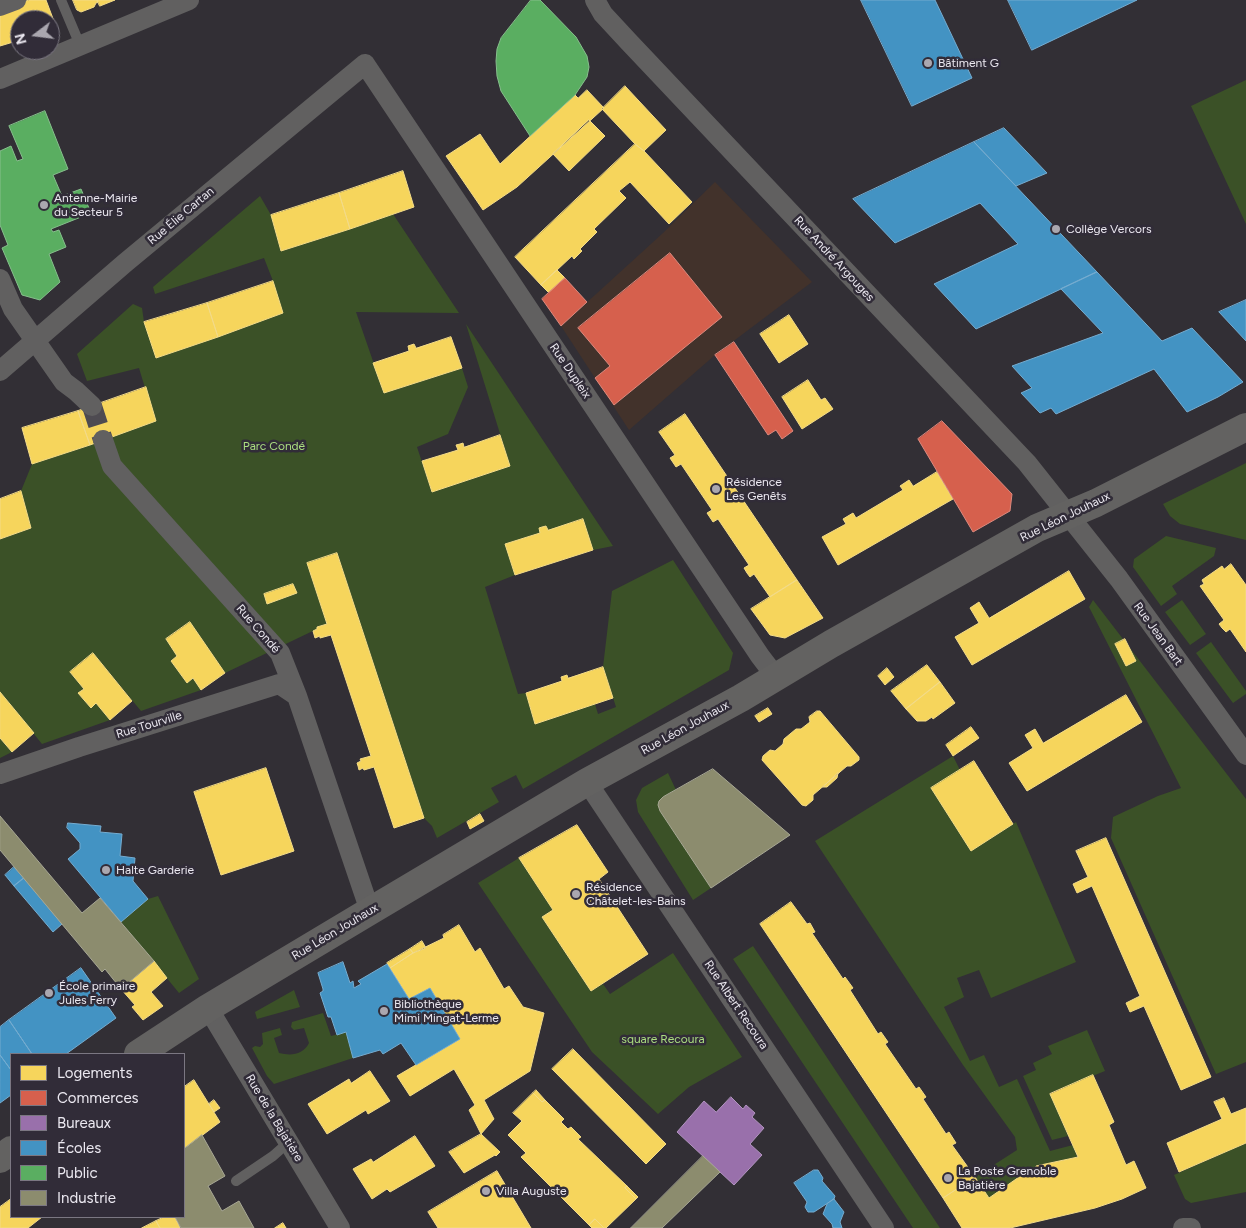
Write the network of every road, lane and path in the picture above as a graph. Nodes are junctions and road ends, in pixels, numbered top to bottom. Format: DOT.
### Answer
graph roads {
  1 [pos="16,0"];
  2 [pos="61,0"];
  3 [pos="189,0"];
  4 [pos="593,2"];
  5 [pos="0,6"];
  6 [pos="80,45"];
  7 [pos="365,64"];
  8 [pos="0,79"];
  9 [pos="0,279"];
  10 [pos="35,341"];
  11 [pos="0,371"];
  12 [pos="92,406"];
  13 [pos="1246,427"];
  14 [pos="103,440"];
  15 [pos="1069,514"];
  16 [pos="776,677"];
  17 [pos="294,686"];
  18 [pos="1246,754"];
  19 [pos="0,774"];
  20 [pos="588,782"];
  21 [pos="370,911"];
  22 [pos="208,1008"];
  23 [pos="140,1053"];
  24 [pos="290,1141"];
  25 [pos="10,1151"];
  26 [pos="0,1159"];
  27 [pos="236,1181"];
  28 [pos="340,1228"];
  29 [pos="884,1228"];
  30 [pos="1183,1228"];
  31 [pos="1191,1228"];
  1 -- 5 [label="street"];
  2 -- 6 [label="lane"];
  3 -- 6 [label="street"];
  4 -- 15 [label="street, Rue André Argouges"];
  6 -- 8 [label="street"];
  7 -- 10 [label="street, Rue Élie Cartan"];
  7 -- 16 [label="street, Rue Dupleix"];
  9 -- 10 [label="street"];
  10 -- 11 [label="street, Rue Élie Cartan"];
  10 -- 12 [label="street"];
  13 -- 15 [label="street, Rue Léon Jouhaux"];
  14 -- 17 [label="street, Rue Condé"];
  15 -- 16 [label="street, Rue Léon Jouhaux"];
  15 -- 18 [label="street, Rue Jean Bart"];
  16 -- 20 [label="street, Rue Léon Jouhaux"];
  17 -- 19 [label="street, Rue Tourville"];
  17 -- 21 [label="street, Rue Condé"];
  20 -- 21 [label="street, Rue Léon Jouhaux"];
  20 -- 29 [label="street, Rue Albert Recoura"];
  21 -- 22 [label="street, Rue Léon Jouhaux"];
  22 -- 23 [label="street, Rue Léon Jouhaux"];
  22 -- 24 [label="street, Rue de la Bajatière"];
  24 -- 27 [label="lane"];
  24 -- 28 [label="street, Rue de la Bajatière"];
  25 -- 26 [label="street"];
  30 -- 31 [label="street"];
}
